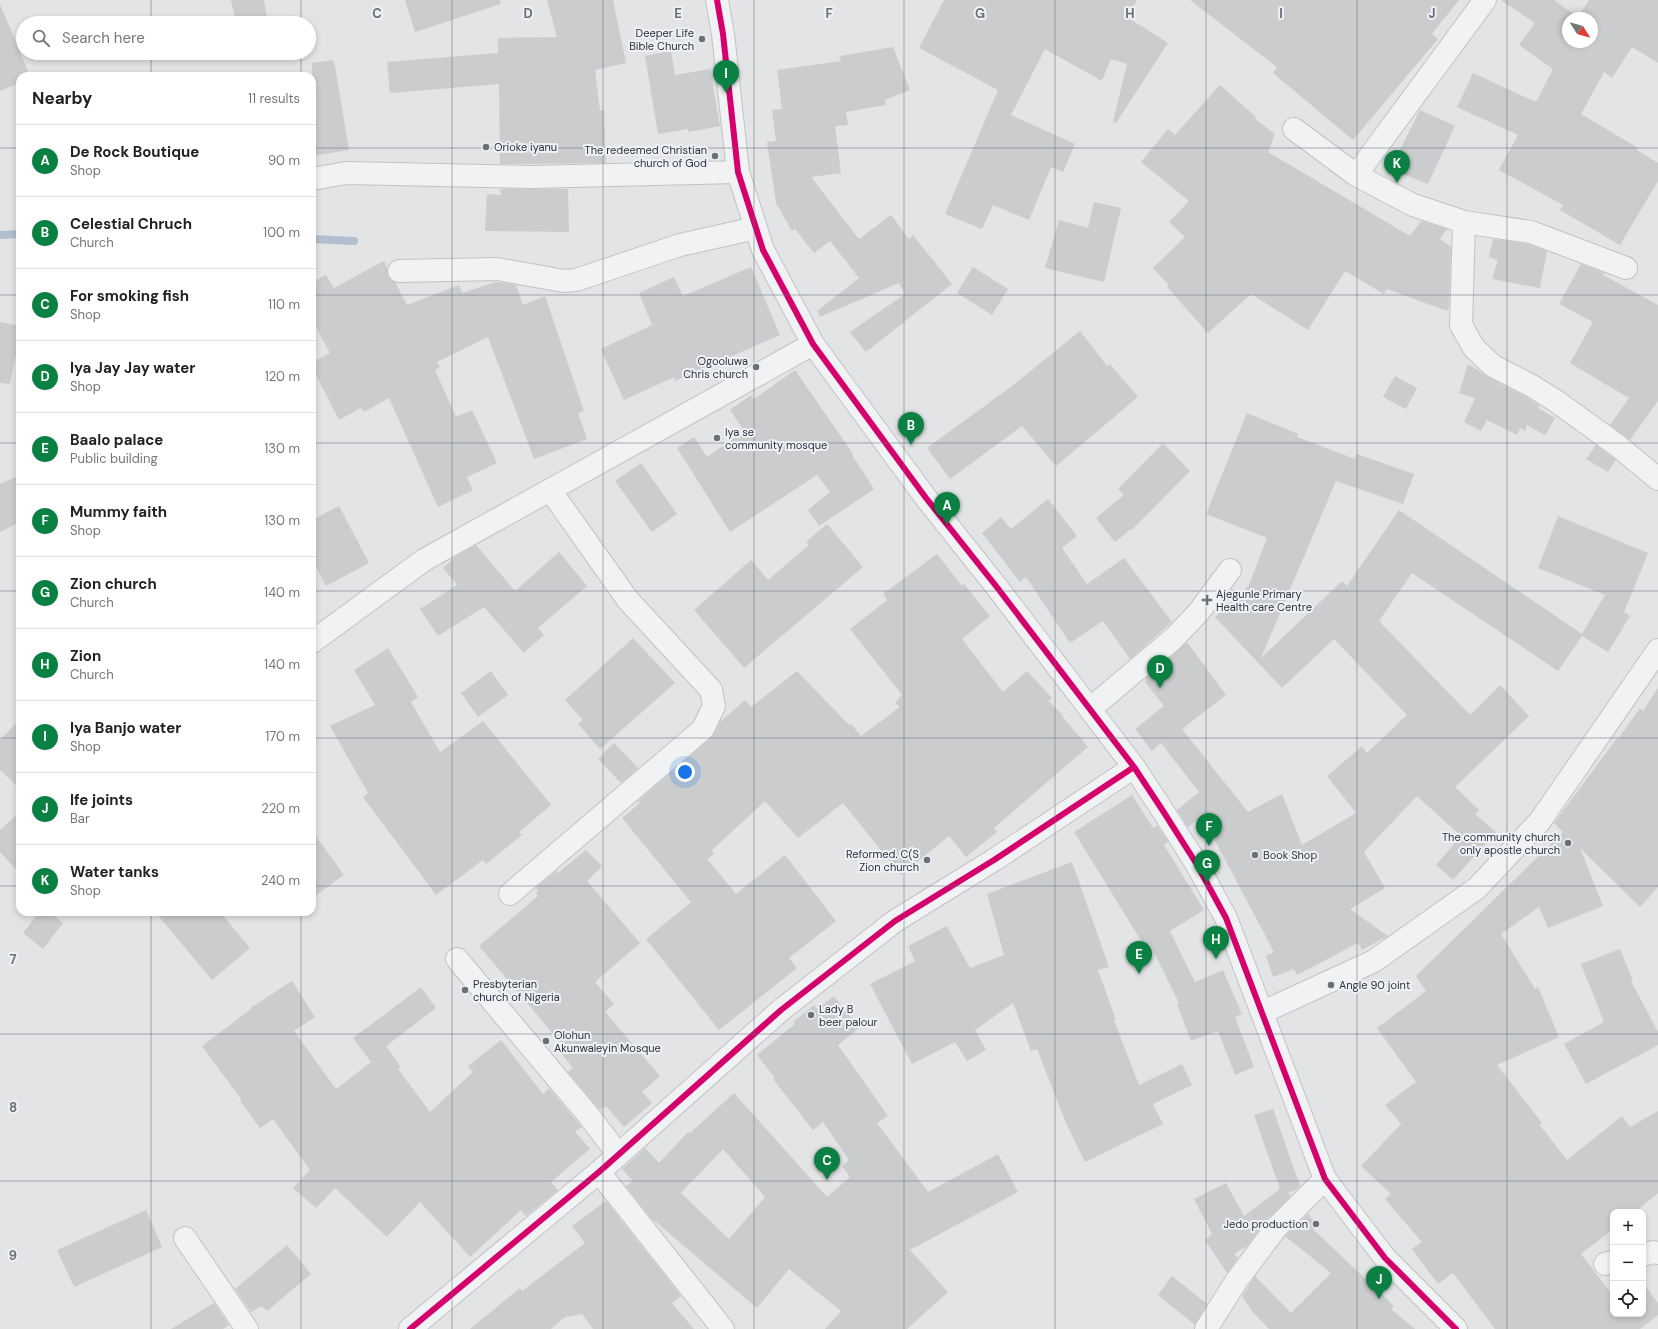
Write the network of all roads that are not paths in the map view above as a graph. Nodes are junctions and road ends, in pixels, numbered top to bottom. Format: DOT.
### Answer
graph roads {
  1 [pos="717,0"];
  2 [pos="1485,0"];
  3 [pos="1294,129"];
  4 [pos="738,172"];
  5 [pos="1356,174"];
  6 [pos="316,178"];
  7 [pos="1464,222"];
  8 [pos="756,228"];
  9 [pos="1626,268"];
  10 [pos="399,271"];
  11 [pos="813,344"];
  12 [pos="1658,479"];
  13 [pos="550,490"];
  14 [pos="1230,570"];
  15 [pos="316,639"];
  16 [pos="1658,650"];
  17 [pos="1090,710"];
  18 [pos="1134,767"];
  19 [pos="510,894"];
  20 [pos="457,959"];
  21 [pos="1263,1012"];
  22 [pos="618,1154"];
  23 [pos="599,1172"];
  24 [pos="1325,1179"];
  25 [pos="185,1238"];
  26 [pos="1658,1253"];
  27 [pos="1646,1254"];
  28 [pos="247,1329"];
  29 [pos="410,1329"];
  30 [pos="723,1329"];
  31 [pos="1206,1329"];
  32 [pos="1456,1329"];
  1 -- 4 [label="street"];
  2 -- 5 [label="street"];
  3 -- 5 [label="street"];
  4 -- 6 [label="street"];
  4 -- 8 [label="street"];
  5 -- 7 [label="street"];
  7 -- 9 [label="street"];
  7 -- 12 [label="street"];
  8 -- 10 [label="street"];
  8 -- 11 [label="street"];
  11 -- 13 [label="street"];
  11 -- 17 [label="street"];
  13 -- 15 [label="street"];
  13 -- 19 [label="street"];
  14 -- 17 [label="street"];
  16 -- 21 [label="street"];
  17 -- 18 [label="street"];
  18 -- 21 [label="street"];
  18 -- 22 [label="street"];
  20 -- 22 [label="street"];
  21 -- 24 [label="street"];
  22 -- 23 [label="street"];
  23 -- 29 [label="street"];
  23 -- 30 [label="street"];
  24 -- 31 [label="street"];
  24 -- 32 [label="street"];
  25 -- 28 [label="street"];
  26 -- 27 [label="street"];
}
